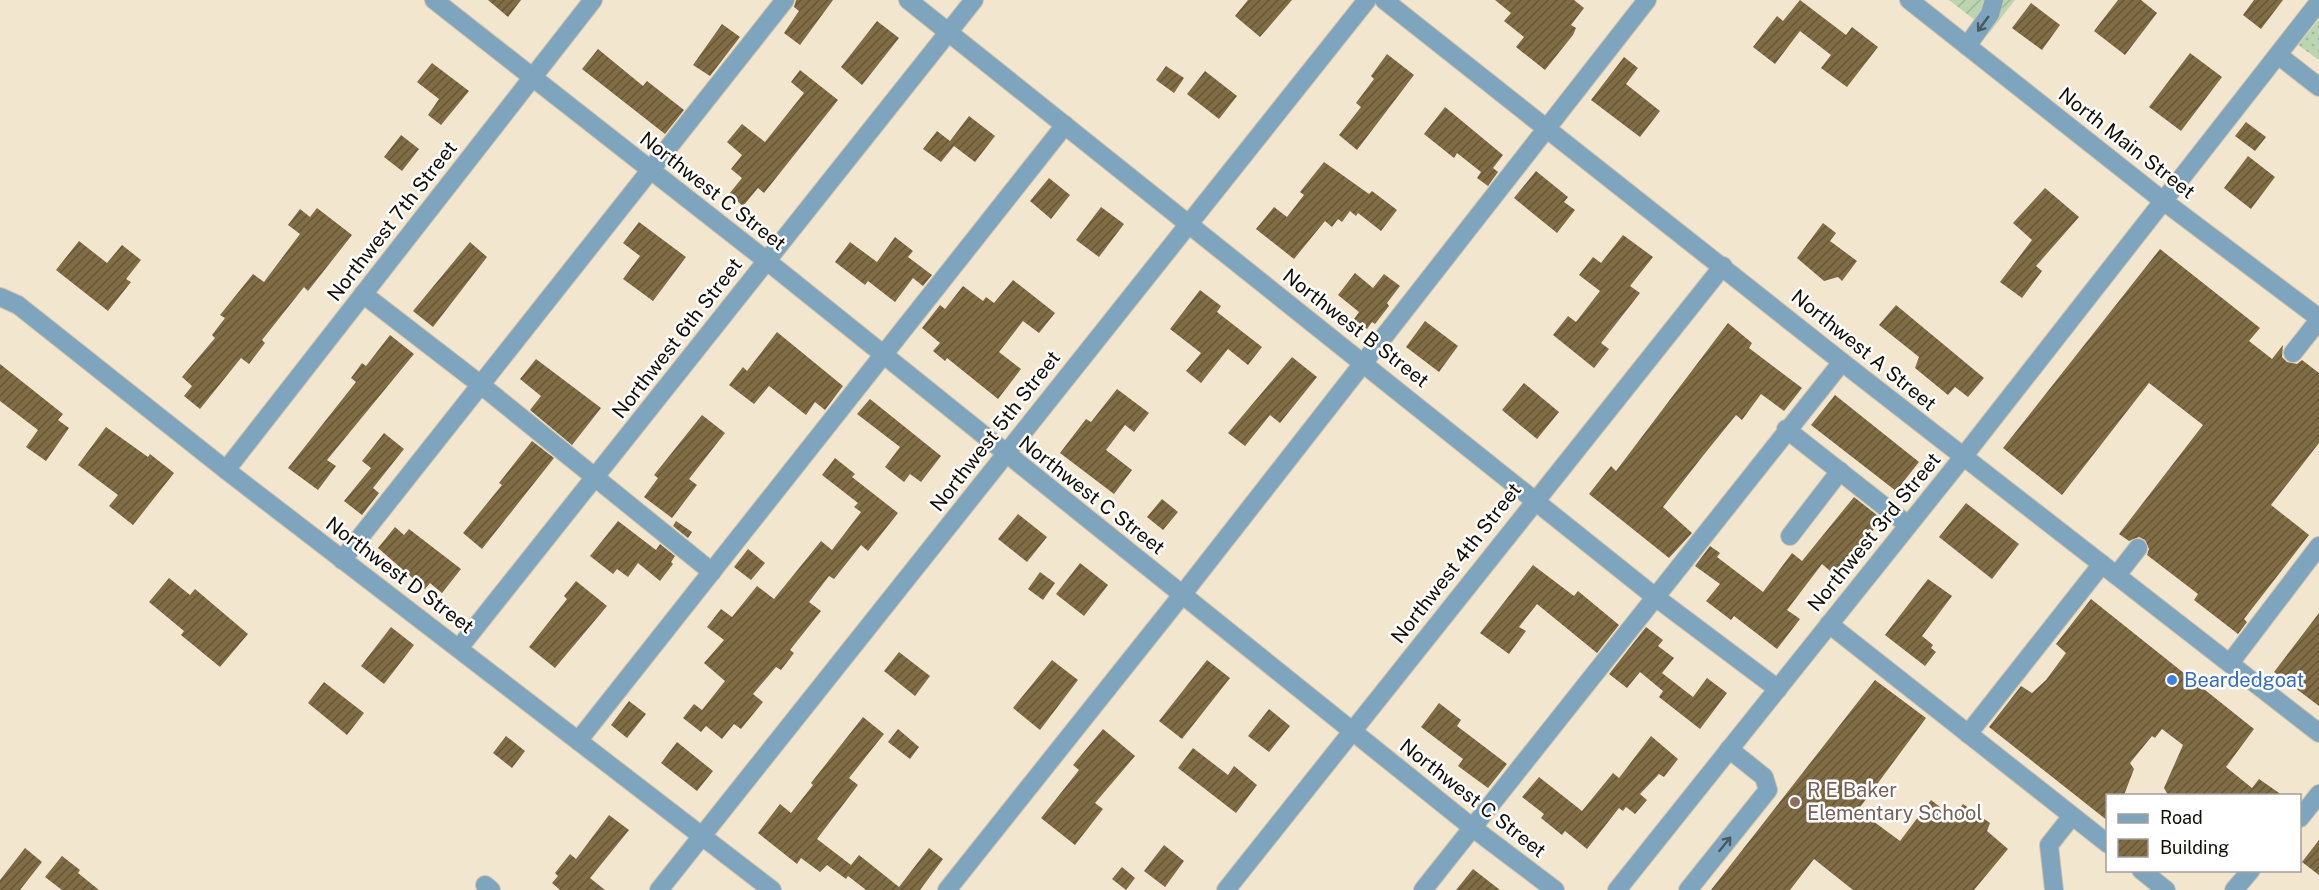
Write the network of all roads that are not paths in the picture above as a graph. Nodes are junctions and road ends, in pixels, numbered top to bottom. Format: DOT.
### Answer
graph roads {
  1 [pos="434,0"];
  2 [pos="593,0"];
  3 [pos="785,0"];
  4 [pos="908,0"];
  5 [pos="974,0"];
  6 [pos="1366,0"];
  7 [pos="1384,0"];
  8 [pos="1647,0"];
  9 [pos="1994,0"];
  10 [pos="1915,2"];
  11 [pos="2319,2"];
  12 [pos="948,33"];
  13 [pos="1967,46"];
  14 [pos="2278,54"];
  15 [pos="532,78"];
  16 [pos="2319,87"];
  17 [pos="1065,125"];
  18 [pos="1547,128"];
  19 [pos="651,170"];
  20 [pos="2162,200"];
  21 [pos="1188,224"];
  22 [pos="767,261"];
  23 [pos="1723,266"];
  24 [pos="363,294"];
  25 [pos="0,297"];
  26 [pos="2319,319"];
  27 [pos="2293,353"];
  28 [pos="883,355"];
  29 [pos="1842,362"];
  30 [pos="1364,363"];
  31 [pos="482,385"];
  32 [pos="1786,429"];
  33 [pos="1005,455"];
  34 [pos="1963,457"];
  35 [pos="226,470"];
  36 [pos="1840,471"];
  37 [pos="595,478"];
  38 [pos="1535,499"];
  39 [pos="1908,525"];
  40 [pos="1790,536"];
  41 [pos="2319,546"];
  42 [pos="2138,548"];
  43 [pos="342,560"];
  44 [pos="2102,564"];
  45 [pos="712,572"];
  46 [pos="2117,575"];
  47 [pos="1182,595"];
  48 [pos="1654,596"];
  49 [pos="1829,624"];
  50 [pos="459,648"];
  51 [pos="2230,663"];
  52 [pos="1778,689"];
  53 [pos="1352,731"];
  54 [pos="2319,733"];
  55 [pos="1968,734"];
  56 [pos="578,741"];
  57 [pos="1729,749"];
  58 [pos="2319,794"];
  59 [pos="2072,816"];
  60 [pos="2301,817"];
  61 [pos="1473,828"];
  62 [pos="702,836"];
  63 [pos="2106,842"];
  64 [pos="2144,872"];
  65 [pos="2249,872"];
  66 [pos="659,890"];
  67 [pos="772,890"];
  68 [pos="946,890"];
  69 [pos="1226,890"];
  70 [pos="1423,890"];
  71 [pos="1555,890"];
  72 [pos="1617,890"];
  73 [pos="1688,890"];
  74 [pos="2054,890"];
  75 [pos="2166,890"];
  76 [pos="2234,890"];
  1 -- 15 [label="street, Northwest C Street"];
  2 -- 15 [label="street, Northwest 7th Street"];
  3 -- 19 [label="street"];
  4 -- 12 [label="street, Northwest B Street"];
  5 -- 12 [label="street, Northwest 6th Street"];
  6 -- 21 [label="street, Northwest 5th Street"];
  7 -- 18 [label="street, Northwest A Street"];
  8 -- 18 [label="street"];
  9 -- 13 [label="street, one-way"];
  10 -- 13 [label="street, North Main Street"];
  11 -- 14 [label="street, Northwest 3rd Street"];
  12 -- 17 [label="street, Northwest B Street"];
  12 -- 22 [label="street, Northwest 6th Street"];
  13 -- 20 [label="street, North Main Street"];
  14 -- 16 [label="street"];
  14 -- 20 [label="street, Northwest 3rd Street"];
  15 -- 19 [label="street, Northwest C Street"];
  15 -- 24 [label="street, Northwest 7th Street"];
  17 -- 21 [label="street, Northwest B Street"];
  17 -- 28 [label="street"];
  18 -- 23 [label="street, Northwest A Street"];
  18 -- 30 [label="street"];
  19 -- 22 [label="street, Northwest C Street"];
  19 -- 31 [label="street"];
  20 -- 26 [label="street, North Main Street"];
  20 -- 34 [label="street, Northwest 3rd Street"];
  21 -- 30 [label="street, Northwest B Street"];
  21 -- 33 [label="street, Northwest 5th Street"];
  22 -- 28 [label="street, Northwest C Street"];
  22 -- 37 [label="street, Northwest 6th Street"];
  23 -- 29 [label="street, Northwest A Street"];
  23 -- 38 [label="street, Northwest 4th Street"];
  24 -- 31 [label="street"];
  24 -- 35 [label="street, Northwest 7th Street"];
  25 -- 35 [label="street, Northwest D Street"];
  26 -- 27 [label="street"];
  28 -- 33 [label="street, Northwest C Street"];
  28 -- 45 [label="street"];
  29 -- 32 [label="street"];
  29 -- 34 [label="street, Northwest A Street"];
  30 -- 38 [label="street, Northwest B Street"];
  30 -- 47 [label="street"];
  31 -- 37 [label="street"];
  31 -- 43 [label="street"];
  32 -- 36 [label="street"];
  32 -- 48 [label="street"];
  33 -- 47 [label="street, Northwest C Street"];
  33 -- 62 [label="street, Northwest 5th Street"];
  34 -- 39 [label="street, Northwest 3rd Street"];
  34 -- 44 [label="street, Northwest A Street"];
  35 -- 43 [label="street, Northwest D Street"];
  36 -- 39 [label="street"];
  36 -- 40 [label="street"];
  37 -- 45 [label="street"];
  37 -- 50 [label="street, Northwest 6th Street"];
  38 -- 48 [label="street, Northwest B Street"];
  38 -- 53 [label="street, Northwest 4th Street"];
  39 -- 49 [label="street, Northwest 3rd Street"];
  41 -- 51 [label="street"];
  42 -- 46 [label="street"];
  43 -- 50 [label="street, Northwest D Street"];
  44 -- 46 [label="street, Northwest A Street"];
  44 -- 55 [label="street"];
  45 -- 56 [label="street"];
  46 -- 51 [label="street, Northwest A Street"];
  47 -- 53 [label="street, Northwest C Street"];
  47 -- 68 [label="street"];
  48 -- 52 [label="street, Northwest B Street"];
  48 -- 61 [label="street"];
  49 -- 52 [label="street, Northwest 3rd Street"];
  49 -- 55 [label="street"];
  50 -- 56 [label="street, Northwest D Street"];
  51 -- 54 [label="street, Northwest A Street"];
  52 -- 57 [label="street, Northwest 3rd Street"];
  53 -- 61 [label="street, Northwest C Street"];
  53 -- 69 [label="street, Northwest 4th Street"];
  55 -- 59 [label="street"];
  56 -- 62 [label="street, Northwest D Street"];
  57 -- 72 [label="street, Northwest 3rd Street"];
  73 -- 57 [label="street, one-way"];
  58 -- 60 [label="street"];
  59 -- 63 [label="street"];
  59 -- 74 [label="street"];
  61 -- 70 [label="street"];
  61 -- 71 [label="street, Northwest C Street"];
  62 -- 66 [label="street, Northwest 5th Street"];
  62 -- 67 [label="street, Northwest D Street"];
  64 -- 75 [label="street"];
  65 -- 76 [label="street"];
}
